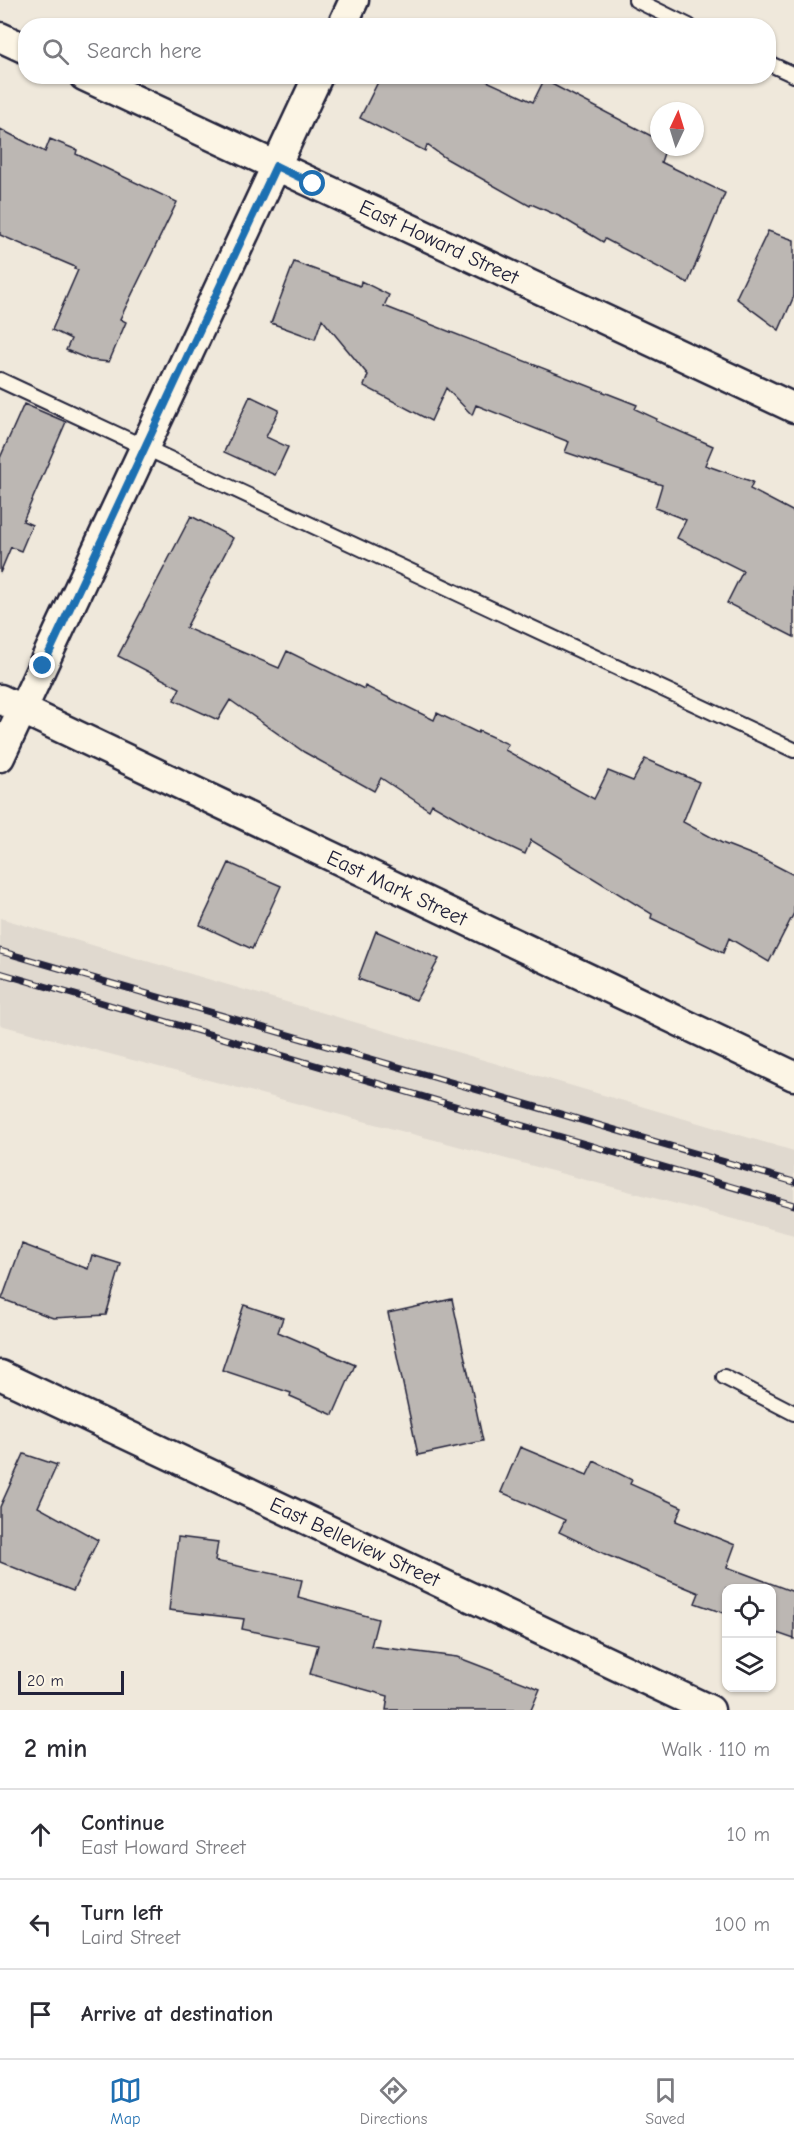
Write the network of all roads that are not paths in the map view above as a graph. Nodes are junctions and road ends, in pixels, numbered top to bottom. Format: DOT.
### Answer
graph roads {
  1 [pos="354,0"];
  2 [pos="636,0"];
  3 [pos="346,18"];
  4 [pos="673,18"];
  5 [pos="0,37"];
  6 [pos="18,45"];
  7 [pos="776,67"];
  8 [pos="794,75"];
  9 [pos="101,84"];
  10 [pos="314,84"];
  11 [pos="276,166"];
  12 [pos="0,380"];
  13 [pos="794,408"];
  14 [pos="145,447"];
  15 [pos="11,705"];
  16 [pos="794,750"];
  17 [pos="0,758"];
  18 [pos="794,1076"];
  19 [pos="0,1375"];
  20 [pos="724,1377"];
  21 [pos="794,1413"];
  22 [pos="710,1710"];
  1 -- 3 [label="street"];
  2 -- 4 [label="lane"];
  5 -- 6 [label="street"];
  7 -- 8 [label="lane"];
  9 -- 11 [label="street, East Howard Street"];
  10 -- 11 [label="street"];
  11 -- 13 [label="street, East Howard Street"];
  11 -- 14 [label="street"];
  12 -- 14 [label="lane"];
  14 -- 15 [label="street"];
  14 -- 16 [label="lane"];
  15 -- 17 [label="street"];
  15 -- 18 [label="street, East Mark Street"];
  19 -- 22 [label="street, East Belleview Street"];
  20 -- 21 [label="lane"];
}
